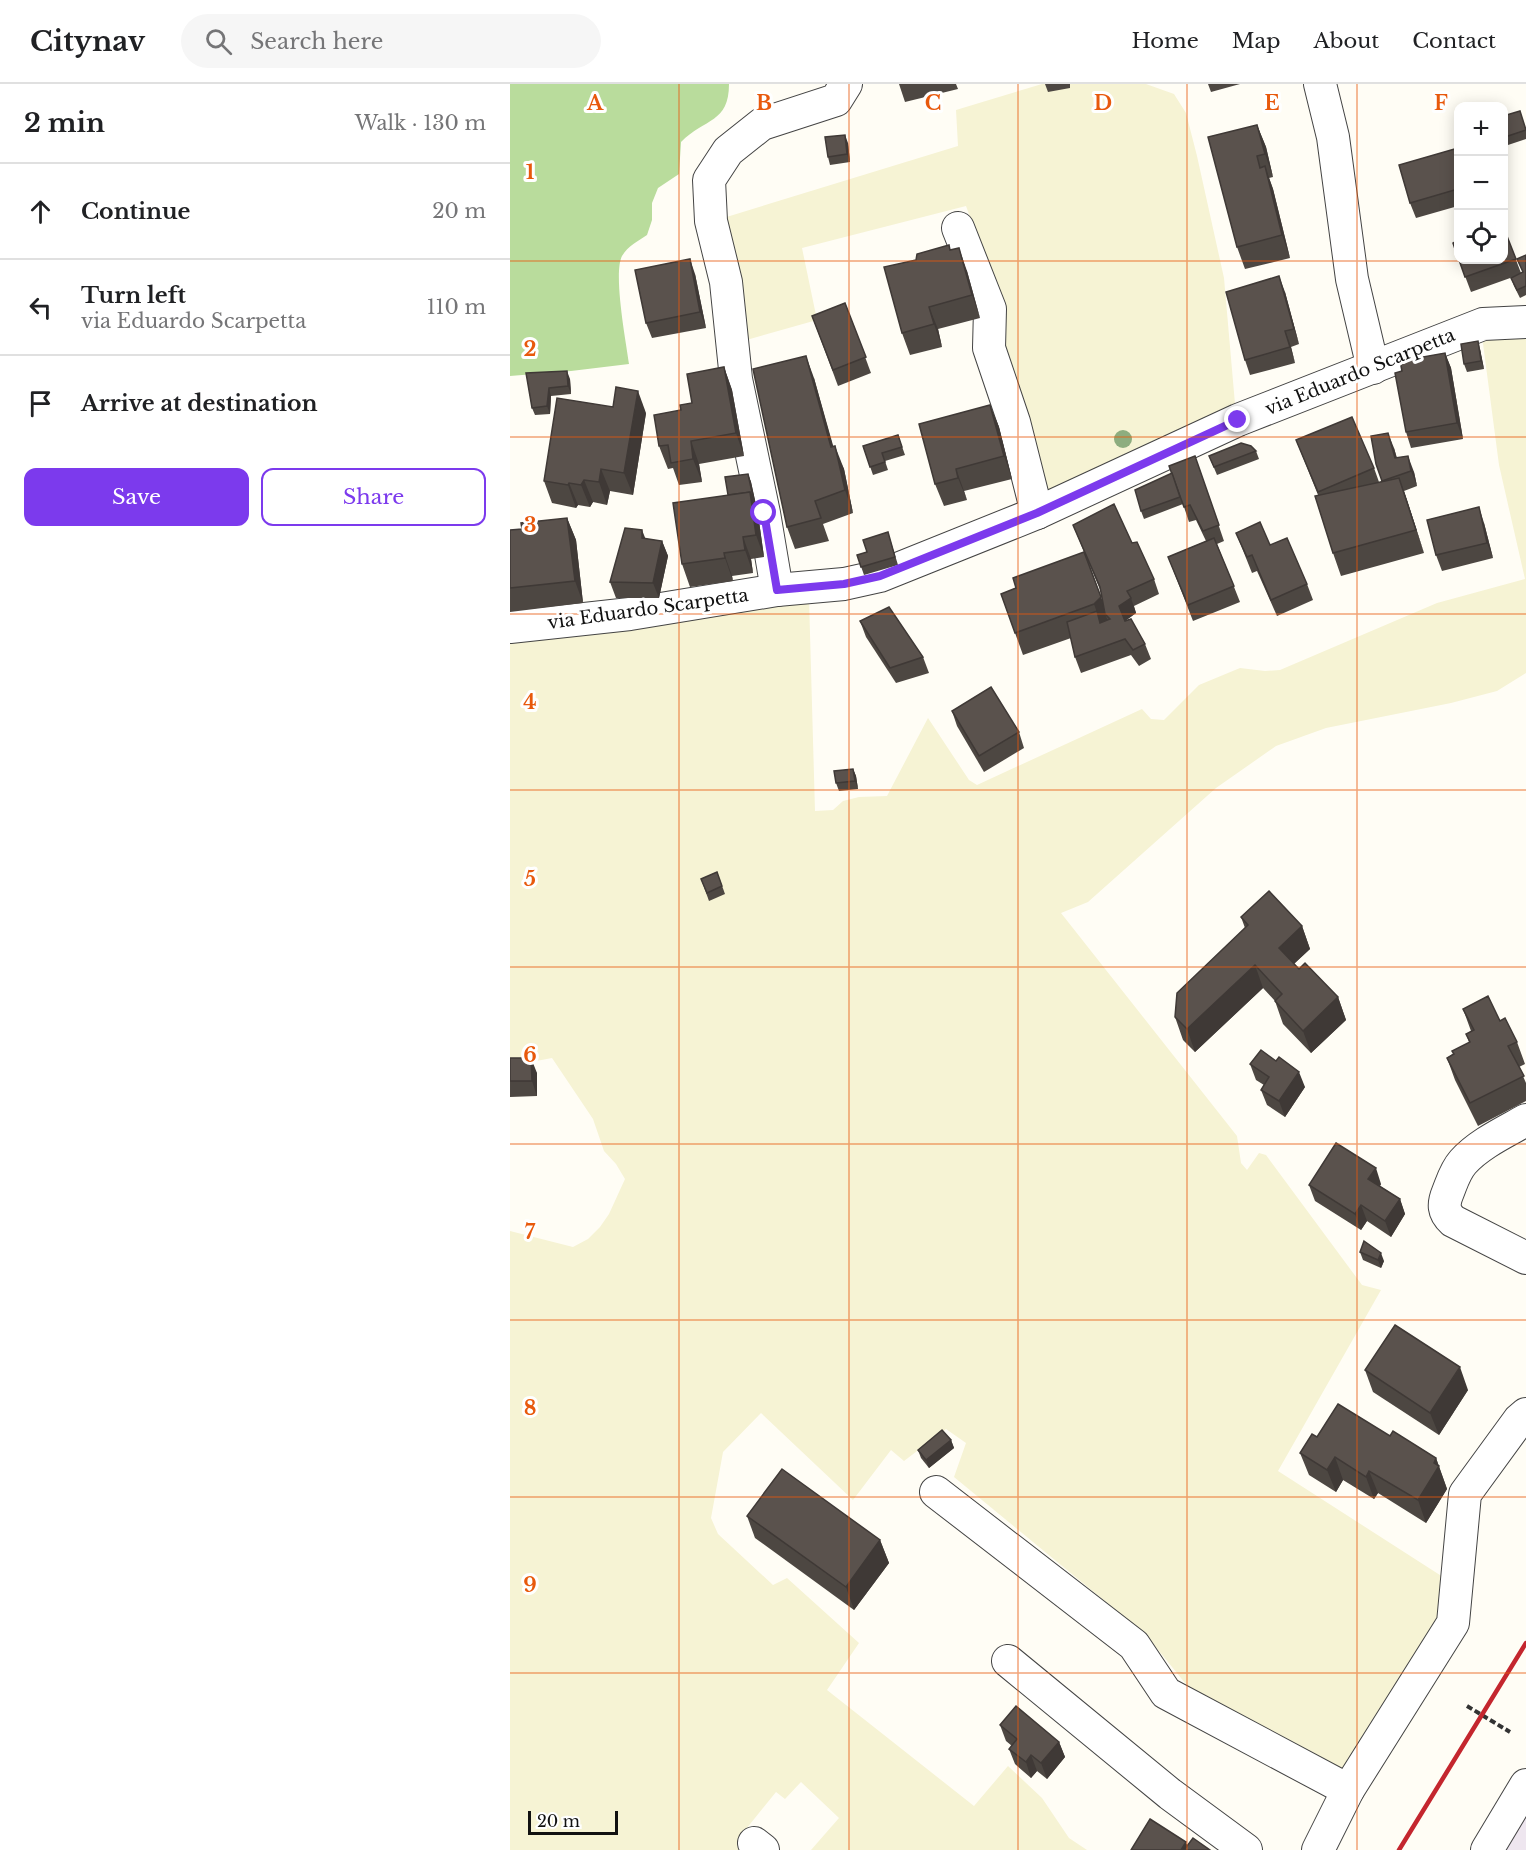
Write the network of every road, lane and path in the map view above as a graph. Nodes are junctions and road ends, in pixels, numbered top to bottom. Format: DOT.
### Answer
graph roads {
  1 [pos="846,84"];
  2 [pos="1320,84"];
  3 [pos="958,228"];
  4 [pos="1526,322"];
  5 [pos="1373,368"];
  6 [pos="1037,513"];
  7 [pos="777,590"];
  8 [pos="510,627"];
  9 [pos="1526,1120"];
  10 [pos="1526,1258"];
  11 [pos="1526,1414"];
  12 [pos="936,1492"];
  13 [pos="1008,1661"];
  14 [pos="1467,1706"];
  15 [pos="1510,1732"];
  16 [pos="1526,1785"];
  17 [pos="1348,1790"];
  18 [pos="1246,1850"];
  19 [pos="1318,1850"];
  20 [pos="1487,1850"];
  1 -- 7 [label="street"];
  2 -- 5 [label="street"];
  3 -- 6 [label="street"];
  4 -- 5 [label="street, via Eduardo Scarpetta"];
  5 -- 6 [label="street, via Eduardo Scarpetta"];
  6 -- 7 [label="street, via Eduardo Scarpetta"];
  7 -- 8 [label="street, via Eduardo Scarpetta"];
  9 -- 10 [label="street"];
  11 -- 17 [label="street"];
  12 -- 17 [label="street"];
  13 -- 18 [label="street"];
  14 -- 15 [label="path"];
  16 -- 20 [label="street"];
  17 -- 19 [label="street"];
}
